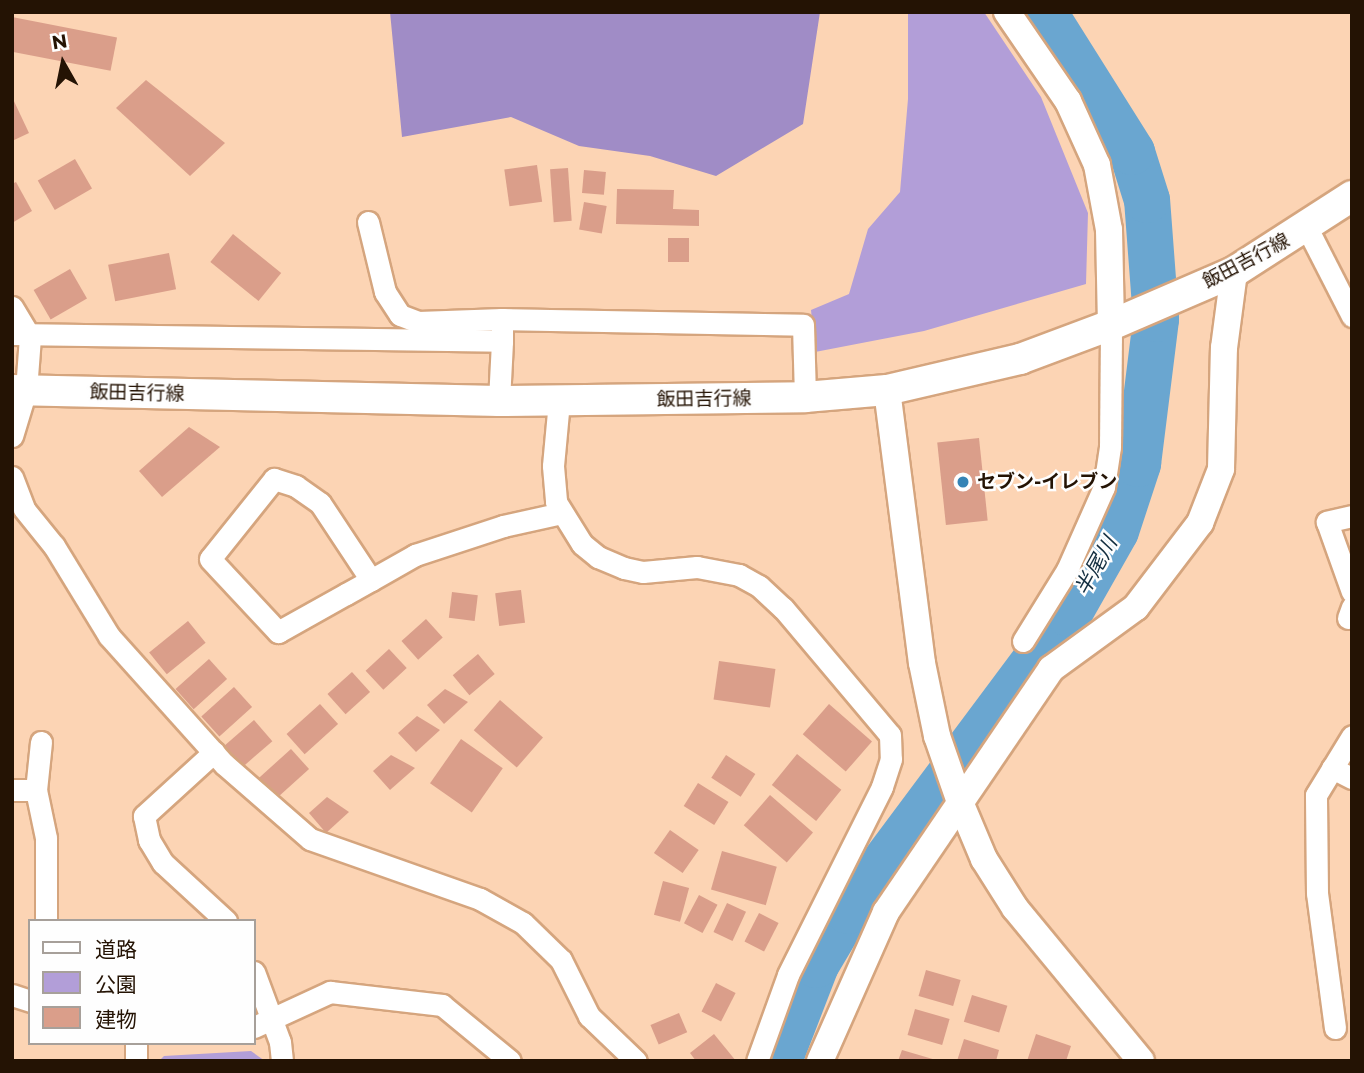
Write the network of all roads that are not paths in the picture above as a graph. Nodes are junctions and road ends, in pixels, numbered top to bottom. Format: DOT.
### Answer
graph roads {
  1 [pos="1007,12"];
  2 [pos="1352,195"];
  3 [pos="368,222"];
  4 [pos="1307,228"];
  5 [pos="1234,272"];
  6 [pos="12,307"];
  7 [pos="1352,316"];
  8 [pos="502,319"];
  9 [pos="1120,321"];
  10 [pos="21,335"];
  11 [pos="502,341"];
  12 [pos="19,390"];
  13 [pos="887,390"];
  14 [pos="805,397"];
  15 [pos="499,401"];
  16 [pos="559,401"];
  17 [pos="12,436"];
  18 [pos="12,477"];
  19 [pos="561,513"];
  20 [pos="1352,516"];
  21 [pos="371,580"];
  22 [pos="1352,592"];
  23 [pos="1023,641"];
  24 [pos="1352,736"];
  25 [pos="41,742"];
  26 [pos="214,752"];
  27 [pos="1332,768"];
  28 [pos="1352,778"];
  29 [pos="12,790"];
  30 [pos="36,790"];
  31 [pos="960,802"];
  32 [pos="46,919"];
  33 [pos="224,919"];
  34 [pos="256,985"];
  35 [pos="262,1023"];
  36 [pos="1335,1028"];
  37 [pos="282,1061"];
  38 [pos="510,1061"];
  39 [pos="636,1061"];
  40 [pos="757,1061"];
  41 [pos="820,1061"];
  42 [pos="1141,1061"];
  1 -- 9 [label="street"];
  2 -- 4 [label="main road, 飯田吉行線"];
  3 -- 8 [label="street"];
  4 -- 5 [label="main road, 飯田吉行線"];
  4 -- 7 [label="street"];
  5 -- 9 [label="main road, 飯田吉行線"];
  5 -- 31 [label="street"];
  6 -- 10 [label="street"];
  8 -- 11 [label="street"];
  8 -- 14 [label="street"];
  9 -- 13 [label="main road, 飯田吉行線"];
  9 -- 23 [label="street"];
  10 -- 11 [label="street"];
  10 -- 12 [label="street"];
  11 -- 15 [label="street"];
  12 -- 15 [label="main road, 飯田吉行線"];
  12 -- 17 [label="street"];
  13 -- 14 [label="main road, 飯田吉行線"];
  13 -- 31 [label="street"];
  14 -- 16 [label="main road, 飯田吉行線"];
  15 -- 16 [label="main road, 飯田吉行線"];
  16 -- 19 [label="street"];
  18 -- 26 [label="street"];
  19 -- 21 [label="street"];
  19 -- 40 [label="street"];
  20 -- 22 [label="street"];
  21 -- 21 [label="street"];
  24 -- 27 [label="street"];
  25 -- 30 [label="street"];
  26 -- 33 [label="street"];
  26 -- 39 [label="street"];
  27 -- 28 [label="street"];
  27 -- 36 [label="street"];
  29 -- 30 [label="street"];
  30 -- 32 [label="street"];
  31 -- 41 [label="street"];
  31 -- 42 [label="street"];
  34 -- 35 [label="street"];
  35 -- 37 [label="street"];
  35 -- 38 [label="street"];
}
